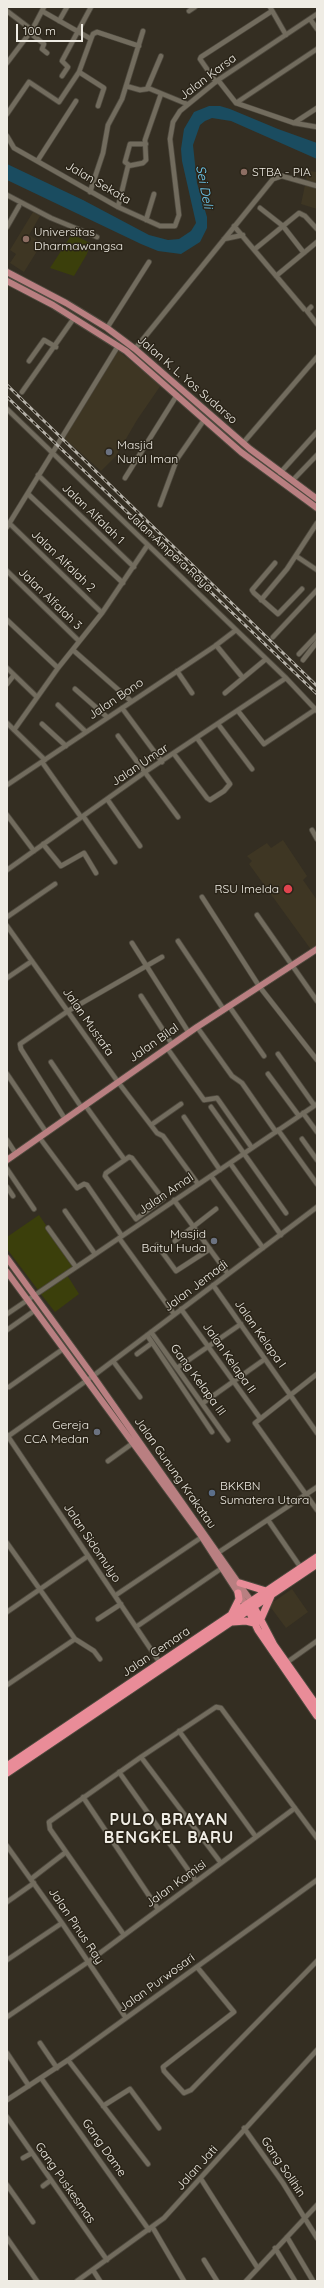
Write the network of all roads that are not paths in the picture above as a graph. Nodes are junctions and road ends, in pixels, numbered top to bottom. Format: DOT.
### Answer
graph roads {
  1 [pos="67,7"];
  2 [pos="91,7"];
  3 [pos="195,7"];
  4 [pos="43,9"];
  5 [pos="271,9"];
  6 [pos="7,11"];
  7 [pos="189,11"];
  8 [pos="317,14"];
  9 [pos="310,19"];
  10 [pos="59,21"];
  11 [pos="317,29"];
  12 [pos="77,30"];
  13 [pos="143,31"];
  14 [pos="31,32"];
  15 [pos="286,35"];
  16 [pos="91,39"];
  17 [pos="139,46"];
  18 [pos="317,50"];
  19 [pos="47,53"];
  20 [pos="161,56"];
  21 [pos="7,63"];
  22 [pos="79,72"];
  23 [pos="62,76"];
  24 [pos="217,81"];
  25 [pos="126,86"];
  26 [pos="148,88"];
  27 [pos="160,94"];
  28 [pos="76,101"];
  29 [pos="236,103"];
  30 [pos="186,104"];
  31 [pos="98,106"];
  32 [pos="317,108"];
  33 [pos="7,114"];
  34 [pos="294,123"];
  35 [pos="317,127"];
  36 [pos="7,136"];
  37 [pos="146,144"];
  38 [pos="9,146"];
  39 [pos="38,160"];
  40 [pos="129,165"];
  41 [pos="317,186"];
  42 [pos="90,192"];
  43 [pos="154,194"];
  44 [pos="7,195"];
  45 [pos="19,206"];
  46 [pos="118,208"];
  47 [pos="260,208"];
  48 [pos="179,215"];
  49 [pos="146,220"];
  50 [pos="234,226"];
  51 [pos="283,226"];
  52 [pos="7,227"];
  53 [pos="317,229"];
  54 [pos="243,235"];
  55 [pos="97,237"];
  56 [pos="224,239"];
  57 [pos="317,242"];
  58 [pos="254,249"];
  59 [pos="304,253"];
  60 [pos="149,262"];
  61 [pos="7,272"];
  62 [pos="276,276"];
  63 [pos="7,281"];
  64 [pos="311,307"];
  65 [pos="304,310"];
  66 [pos="74,318"];
  67 [pos="317,324"];
  68 [pos="107,328"];
  69 [pos="118,346"];
  70 [pos="56,347"];
  71 [pos="135,349"];
  72 [pos="317,357"];
  73 [pos="29,361"];
  74 [pos="22,392"];
  75 [pos="177,395"];
  76 [pos="8,412"];
  77 [pos="210,413"];
  78 [pos="216,419"];
  79 [pos="204,420"];
  80 [pos="210,426"];
  81 [pos="317,432"];
  82 [pos="243,443"];
  83 [pos="52,453"];
  84 [pos="317,455"];
  85 [pos="280,472"];
  86 [pos="38,475"];
  87 [pos="125,478"];
  88 [pos="292,481"];
  89 [pos="28,494"];
  90 [pos="316,498"];
  91 [pos="311,504"];
  92 [pos="160,505"];
  93 [pos="317,508"];
  94 [pos="317,523"];
  95 [pos="8,525"];
  96 [pos="147,546"];
  97 [pos="296,556"];
  98 [pos="275,563"];
  99 [pos="134,567"];
  100 [pos="317,570"];
  101 [pos="7,571"];
  102 [pos="123,583"];
  103 [pos="302,589"];
  104 [pos="317,590"];
  105 [pos="261,600"];
  106 [pos="102,613"];
  107 [pos="7,620"];
  108 [pos="236,630"];
  109 [pos="317,635"];
  110 [pos="273,637"];
  111 [pos="79,641"];
  112 [pos="317,642"];
  113 [pos="216,645"];
  114 [pos="72,650"];
  115 [pos="299,654"];
  116 [pos="266,659"];
  117 [pos="303,660"];
  118 [pos="7,668"];
  119 [pos="58,668"];
  120 [pos="177,671"];
  121 [pos="14,675"];
  122 [pos="243,678"];
  123 [pos="286,678"];
  124 [pos="7,684"];
  125 [pos="75,689"];
  126 [pos="192,693"];
  127 [pos="225,693"];
  128 [pos="37,697"];
  129 [pos="131,701"];
  130 [pos="58,705"];
  131 [pos="122,708"];
  132 [pos="316,710"];
  133 [pos="238,711"];
  134 [pos="107,718"];
  135 [pos="42,724"];
  136 [pos="218,724"];
  137 [pos="11,726"];
  138 [pos="7,731"];
  139 [pos="86,732"];
  140 [pos="118,736"];
  141 [pos="198,738"];
  142 [pos="66,746"];
  143 [pos="174,754"];
  144 [pos="44,761"];
  145 [pos="162,762"];
  146 [pos="252,769"];
  147 [pos="145,772"];
  148 [pos="7,785"];
  149 [pos="107,799"];
  150 [pos="7,815"];
  151 [pos="82,816"];
  152 [pos="178,817"];
  153 [pos="312,830"];
  154 [pos="317,839"];
  155 [pos="43,844"];
  156 [pos="140,846"];
  157 [pos="34,851"];
  158 [pos="115,862"];
  159 [pos="7,870"];
  160 [pos="96,873"];
  161 [pos="56,884"];
  162 [pos="202,897"];
  163 [pos="257,915"];
  164 [pos="7,917"];
  165 [pos="7,926"];
  166 [pos="178,941"];
  167 [pos="132,943"];
  168 [pos="317,949"];
  169 [pos="162,957"];
  170 [pos="32,961"];
  171 [pos="291,965"];
  172 [pos="147,966"];
  173 [pos="7,978"];
  174 [pos="259,986"];
  175 [pos="141,996"];
  176 [pos="317,1002"];
  177 [pos="229,1006"];
  178 [pos="224,1010"];
  179 [pos="68,1011"];
  180 [pos="197,1027"];
  181 [pos="189,1033"];
  182 [pos="170,1046"];
  183 [pos="278,1054"];
  184 [pos="264,1056"];
  185 [pos="317,1060"];
  186 [pos="51,1062"];
  187 [pos="7,1074"];
  188 [pos="268,1074"];
  189 [pos="118,1082"];
  190 [pos="181,1104"];
  191 [pos="316,1104"];
  192 [pos="83,1106"];
  193 [pos="211,1107"];
  194 [pos="301,1114"];
  195 [pos="184,1117"];
  196 [pos="65,1119"];
  197 [pos="151,1125"];
  198 [pos="277,1131"];
  199 [pos="46,1132"];
  200 [pos="317,1132"];
  201 [pos="39,1136"];
  202 [pos="302,1139"];
  203 [pos="7,1140"];
  204 [pos="252,1148"];
  205 [pos="16,1154"];
  206 [pos="244,1154"];
  207 [pos="124,1159"];
  208 [pos="7,1160"];
  209 [pos="317,1160"];
  210 [pos="230,1163"];
  211 [pos="7,1169"];
  212 [pos="220,1170"];
  213 [pos="211,1176"];
  214 [pos="198,1184"];
  215 [pos="317,1184"];
  216 [pos="7,1187"];
  217 [pos="13,1196"];
  218 [pos="174,1200"];
  219 [pos="317,1207"];
  220 [pos="34,1209"];
  221 [pos="216,1209"];
  222 [pos="65,1211"];
  223 [pos="286,1213"];
  224 [pos="194,1227"];
  225 [pos="48,1228"];
  226 [pos="281,1235"];
  227 [pos="120,1237"];
  228 [pos="175,1241"];
  229 [pos="157,1245"];
  230 [pos="263,1248"];
  231 [pos="210,1249"];
  232 [pos="95,1254"];
  233 [pos="7,1258"];
  234 [pos="76,1267"];
  235 [pos="7,1272"];
  236 [pos="228,1274"];
  237 [pos="213,1285"];
  238 [pos="33,1296"];
  239 [pos="26,1301"];
  240 [pos="182,1309"];
  241 [pos="34,1311"];
  242 [pos="7,1314"];
  243 [pos="174,1314"];
  244 [pos="240,1324"];
  245 [pos="7,1330"];
  246 [pos="151,1332"];
  247 [pos="147,1335"];
  248 [pos="152,1343"];
  249 [pos="208,1345"];
  250 [pos="63,1349"];
  251 [pos="137,1354"];
  252 [pos="265,1359"];
  253 [pos="113,1361"];
  254 [pos="177,1368"];
  255 [pos="317,1374"];
  256 [pos="94,1376"];
  257 [pos="88,1380"];
  258 [pos="233,1382"];
  259 [pos="9,1387"];
  260 [pos="290,1395"];
  261 [pos="140,1397"];
  262 [pos="203,1403"];
  263 [pos="260,1418"];
  264 [pos="212,1432"];
  265 [pos="317,1433"];
  266 [pos="7,1436"];
  267 [pos="228,1440"];
  268 [pos="133,1443"];
  269 [pos="108,1461"];
  270 [pos="317,1487"];
  271 [pos="307,1494"];
  272 [pos="317,1510"];
  273 [pos="268,1520"];
  274 [pos="202,1537"];
  275 [pos="7,1543"];
  276 [pos="12,1551"];
  277 [pos="7,1554"];
  278 [pos="216,1554"];
  279 [pos="88,1556"];
  280 [pos="317,1557"];
  281 [pos="317,1564"];
  282 [pos="222,1568"];
  283 [pos="301,1568"];
  284 [pos="240,1584"];
  285 [pos="40,1589"];
  286 [pos="269,1592"];
  287 [pos="238,1593"];
  288 [pos="116,1595"];
  289 [pos="121,1604"];
  290 [pos="250,1606"];
  291 [pos="7,1612"];
  292 [pos="98,1619"];
  293 [pos="230,1619"];
  294 [pos="257,1622"];
  295 [pos="136,1627"];
  296 [pos="75,1639"];
  297 [pos="317,1641"];
  298 [pos="100,1659"];
  299 [pos="160,1663"];
  300 [pos="286,1663"];
  301 [pos="7,1685"];
  302 [pos="317,1706"];
  303 [pos="317,1716"];
  304 [pos="179,1731"];
  305 [pos="141,1757"];
  306 [pos="7,1766"];
  307 [pos="119,1772"];
  308 [pos="7,1773"];
  309 [pos="83,1797"];
  310 [pos="295,1808"];
  311 [pos="256,1837"];
  312 [pos="317,1838"];
  313 [pos="7,1846"];
  314 [pos="66,1852"];
  315 [pos="221,1863"];
  316 [pos="31,1879"];
  317 [pos="317,1880"];
  318 [pos="196,1882"];
  319 [pos="34,1883"];
  320 [pos="7,1902"];
  321 [pos="158,1909"];
  322 [pos="62,1923"];
  323 [pos="124,1935"];
  324 [pos="7,1960"];
  325 [pos="317,1961"];
  326 [pos="88,1962"];
  327 [pos="197,1967"];
  328 [pos="7,2018"];
  329 [pos="126,2018"];
  330 [pos="40,2043"];
  331 [pos="317,2050"];
  332 [pos="7,2053"];
  333 [pos="68,2060"];
  334 [pos="57,2068"];
  335 [pos="41,2078"];
  336 [pos="29,2086"];
  337 [pos="8,2098"];
  338 [pos="103,2106"];
  339 [pos="7,2117"];
  340 [pos="159,2128"];
  341 [pos="244,2128"];
  342 [pos="32,2153"];
  343 [pos="23,2158"];
  344 [pos="148,2164"];
  345 [pos="200,2179"];
  346 [pos="51,2180"];
  347 [pos="7,2184"];
  348 [pos="43,2186"];
  349 [pos="317,2205"];
  350 [pos="305,2218"];
  351 [pos="33,2222"];
  352 [pos="151,2229"];
  353 [pos="287,2237"];
  354 [pos="7,2238"];
  355 [pos="317,2238"];
  356 [pos="275,2248"];
  357 [pos="106,2260"];
  358 [pos="204,2260"];
  359 [pos="258,2267"];
  360 [pos="93,2270"];
  361 [pos="37,2281"];
  362 [pos="77,2281"];
  363 [pos="100,2281"];
  364 [pos="184,2281"];
  365 [pos="217,2281"];
  366 [pos="246,2281"];
  367 [pos="295,2281"];
  368 [pos="314,2281"];
  1 -- 10 [label="street"];
  2 -- 12 [label="street"];
  3 -- 7 [label="street"];
  4 -- 10 [label="street"];
  4 -- 14 [label="street"];
  5 -- 15 [label="street"];
  5 -- 24 [label="street"];
  6 -- 14 [label="street"];
  8 -- 9 [label="street, Jalan Karsa"];
  9 -- 11 [label="street"];
  9 -- 15 [label="street, Jalan Karsa"];
  10 -- 12 [label="street"];
  12 -- 16 [label="street"];
  12 -- 23 [label="street"];
  13 -- 17 [label="street"];
  14 -- 19 [label="street"];
  14 -- 21 [label="street"];
  15 -- 24 [label="street, Jalan Karsa"];
  16 -- 17 [label="street"];
  16 -- 22 [label="street"];
  17 -- 25 [label="street"];
  18 -- 29 [label="street"];
  20 -- 26 [label="street"];
  22 -- 31 [label="street"];
  22 -- 33 [label="street"];
  24 -- 29 [label="street"];
  24 -- 30 [label="street, Jalan Karsa"];
  25 -- 26 [label="street"];
  25 -- 42 [label="street"];
  26 -- 27 [label="street"];
  27 -- 30 [label="street"];
  27 -- 37 [label="street"];
  28 -- 39 [label="street"];
  29 -- 34 [label="street"];
  30 -- 48 [label="street, Jalan Karsa"];
  32 -- 34 [label="street"];
  34 -- 35 [label="street"];
  36 -- 38 [label="street, Jalan Sekata"];
  37 -- 40 [label="street"];
  37 -- 40 [label="street"];
  38 -- 39 [label="street, Jalan Sekata"];
  39 -- 42 [label="street, Jalan Sekata"];
  40 -- 46 [label="street"];
  41 -- 50 [label="street"];
  42 -- 46 [label="street, Jalan Sekata"];
  43 -- 49 [label="street"];
  44 -- 55 [label="street"];
  45 -- 52 [label="street"];
  46 -- 49 [label="street, Jalan Sekata"];
  47 -- 51 [label="street"];
  48 -- 49 [label="street, Jalan Sekata"];
  50 -- 54 [label="street"];
  50 -- 56 [label="street"];
  51 -- 53 [label="street"];
  51 -- 58 [label="street"];
  51 -- 59 [label="street"];
  54 -- 56 [label="street"];
  54 -- 58 [label="street"];
  56 -- 71 [label="street"];
  57 -- 59 [label="street"];
  58 -- 62 [label="street"];
  59 -- 62 [label="street"];
  60 -- 68 [label="street"];
  61 -- 68 [label="main road, Jalan K. L. Yos Sudarso"];
  62 -- 65 [label="street"];
  63 -- 66 [label="main road, Jalan K. L. Yos Sudarso"];
  64 -- 67 [label="street"];
  66 -- 69 [label="main road, Jalan K. L. Yos Sudarso"];
  66 -- 70 [label="street"];
  68 -- 71 [label="main road, Jalan K. L. Yos Sudarso"];
  69 -- 75 [label="main road, Jalan K. L. Yos Sudarso"];
  69 -- 83 [label="street"];
  70 -- 73 [label="street"];
  70 -- 74 [label="street"];
  71 -- 77 [label="main road, Jalan K. L. Yos Sudarso"];
  72 -- 82 [label="street"];
  75 -- 79 [label="main road, Jalan K. L. Yos Sudarso"];
  75 -- 87 [label="street"];
  76 -- 83 [label="street, Jalan Ampera Raya"];
  77 -- 78 [label="main road, Jalan K. L. Yos Sudarso"];
  77 -- 79 [label="main road"];
  78 -- 80 [label="main road"];
  78 -- 82 [label="main road, Jalan K. L. Yos Sudarso"];
  79 -- 80 [label="main road, Jalan K. L. Yos Sudarso"];
  79 -- 92 [label="street"];
  80 -- 91 [label="main road, Jalan K. L. Yos Sudarso"];
  81 -- 85 [label="street"];
  82 -- 85 [label="main road, Jalan K. L. Yos Sudarso"];
  83 -- 86 [label="street"];
  83 -- 96 [label="street, Jalan Ampera Raya"];
  84 -- 88 [label="street"];
  85 -- 88 [label="main road, Jalan K. L. Yos Sudarso"];
  86 -- 89 [label="street"];
  86 -- 99 [label="street, Jalan Alfalah 1"];
  88 -- 90 [label="main road, Jalan K. L. Yos Sudarso"];
  89 -- 95 [label="street"];
  89 -- 102 [label="street"];
  90 -- 91 [label="main road"];
  91 -- 93 [label="main road, Jalan K. L. Yos Sudarso"];
  94 -- 97 [label="street"];
  95 -- 106 [label="street, Jalan Alfalah 2"];
  96 -- 99 [label="street"];
  96 -- 108 [label="street, Jalan Ampera Raya"];
  97 -- 100 [label="street"];
  97 -- 105 [label="street"];
  98 -- 105 [label="street"];
  99 -- 102 [label="street"];
  101 -- 111 [label="street, Jalan Alfalah 3"];
  102 -- 106 [label="street"];
  103 -- 105 [label="street"];
  104 -- 110 [label="street"];
  106 -- 111 [label="street"];
  107 -- 119 [label="street"];
  108 -- 113 [label="street, Jalan Bono"];
  108 -- 116 [label="street, Jalan Ampera Raya"];
  109 -- 115 [label="street"];
  111 -- 114 [label="street"];
  112 -- 117 [label="street"];
  113 -- 120 [label="street, Jalan Bono"];
  113 -- 122 [label="street"];
  114 -- 119 [label="street"];
  114 -- 129 [label="street"];
  116 -- 122 [label="street"];
  116 -- 123 [label="street, Jalan Ampera Raya"];
  118 -- 121 [label="street"];
  119 -- 128 [label="street"];
  120 -- 126 [label="street"];
  120 -- 129 [label="street, Jalan Bono"];
  121 -- 124 [label="street"];
  121 -- 128 [label="street"];
  122 -- 127 [label="street"];
  123 -- 132 [label="street, Jalan Ampera Raya"];
  123 -- 133 [label="street, Jalan Umar"];
  125 -- 134 [label="street"];
  128 -- 137 [label="street"];
  129 -- 131 [label="street, Jalan Bono"];
  130 -- 139 [label="street"];
  131 -- 134 [label="street, Jalan Bono"];
  131 -- 145 [label="street"];
  132 -- 133 [label="street"];
  133 -- 136 [label="street, Jalan Umar"];
  134 -- 139 [label="street, Jalan Bono"];
  135 -- 142 [label="street"];
  136 -- 141 [label="street, Jalan Umar"];
  136 -- 146 [label="street"];
  137 -- 138 [label="street"];
  137 -- 144 [label="street"];
  139 -- 142 [label="street, Jalan Bono"];
  140 -- 147 [label="street"];
  141 -- 143 [label="street, Jalan Umar"];
  141 -- 143 [label="street"];
  142 -- 144 [label="street, Jalan Bono"];
  143 -- 145 [label="street, Jalan Umar"];
  144 -- 148 [label="street, Jalan Bono"];
  144 -- 151 [label="street"];
  145 -- 147 [label="street, Jalan Umar"];
  147 -- 149 [label="street, Jalan Umar"];
  147 -- 152 [label="street"];
  149 -- 151 [label="street, Jalan Umar"];
  149 -- 156 [label="street"];
  150 -- 157 [label="street"];
  151 -- 155 [label="street, Jalan Umar"];
  151 -- 158 [label="street"];
  153 -- 154 [label="street"];
  155 -- 157 [label="street, Jalan Umar"];
  155 -- 160 [label="street"];
  157 -- 159 [label="street, Jalan Umar"];
  161 -- 164 [label="street"];
  162 -- 174 [label="street"];
  163 -- 171 [label="street"];
  165 -- 170 [label="street, Jalan Mustafa"];
  166 -- 178 [label="street"];
  167 -- 172 [label="street"];
  168 -- 171 [label="main road, Jalan Bilal"];
  169 -- 172 [label="street"];
  170 -- 173 [label="street"];
  170 -- 179 [label="street, Jalan Mustafa"];
  171 -- 174 [label="main road, Jalan Bilal"];
  171 -- 176 [label="street"];
  172 -- 179 [label="street"];
  172 -- 181 [label="street"];
  174 -- 177 [label="main road, Jalan Bilal"];
  174 -- 185 [label="street"];
  175 -- 182 [label="street"];
  177 -- 178 [label="main road, Jalan Bilal"];
  177 -- 184 [label="street"];
  178 -- 180 [label="main road, Jalan Bilal"];
  179 -- 189 [label="street, Jalan Mustafa"];
  179 -- 196 [label="street"];
  180 -- 181 [label="main road, Jalan Bilal"];
  180 -- 198 [label="street"];
  181 -- 182 [label="main road, Jalan Bilal"];
  182 -- 189 [label="main road, Jalan Bilal"];
  182 -- 204 [label="street"];
  183 -- 191 [label="street"];
  186 -- 192 [label="street"];
  187 -- 199 [label="street"];
  188 -- 194 [label="street"];
  189 -- 192 [label="main road, Jalan Bilal"];
  189 -- 197 [label="street, Jalan Mustafa"];
  190 -- 197 [label="street"];
  191 -- 194 [label="street, Jalan Amal"];
  192 -- 196 [label="main road, Jalan Bilal"];
  192 -- 207 [label="street"];
  193 -- 206 [label="street"];
  194 -- 198 [label="street, Jalan Amal"];
  194 -- 200 [label="street"];
  195 -- 212 [label="street"];
  196 -- 199 [label="main road, Jalan Bilal"];
  197 -- 214 [label="street, Jalan Mustafa"];
  198 -- 204 [label="street, Jalan Amal"];
  198 -- 215 [label="street"];
  199 -- 201 [label="main road, Jalan Bilal"];
  201 -- 205 [label="main road, Jalan Bilal"];
  201 -- 227 [label="street"];
  202 -- 209 [label="street"];
  203 -- 205 [label="street"];
  204 -- 206 [label="street, Jalan Amal"];
  205 -- 208 [label="main road, Jalan Bilal"];
  206 -- 210 [label="street, Jalan Amal"];
  206 -- 223 [label="street"];
  207 -- 207 [label="street"];
  210 -- 212 [label="street, Jalan Amal"];
  210 -- 226 [label="street"];
  211 -- 220 [label="street"];
  212 -- 213 [label="street, Jalan Amal"];
  213 -- 214 [label="street, Jalan Amal"];
  213 -- 230 [label="street"];
  214 -- 218 [label="street, Jalan Amal"];
  216 -- 217 [label="street"];
  218 -- 224 [label="street"];
  218 -- 227 [label="street, Jalan Amal"];
  219 -- 226 [label="street, Jalan Jemadi"];
  221 -- 224 [label="street"];
  222 -- 232 [label="street"];
  224 -- 228 [label="street"];
  224 -- 231 [label="street"];
  225 -- 234 [label="street"];
  226 -- 230 [label="street, Jalan Jemadi"];
  227 -- 232 [label="street, Jalan Amal"];
  227 -- 243 [label="street"];
  229 -- 231 [label="street"];
  230 -- 236 [label="street, Jalan Jemadi"];
  231 -- 236 [label="street"];
  232 -- 234 [label="street, Jalan Amal"];
  233 -- 238 [label="main road, Jalan Gunung Krakatau"];
  234 -- 238 [label="street, Jalan Amal"];
  235 -- 239 [label="main road, Jalan Gunung Krakatau"];
  236 -- 237 [label="street, Jalan Jemadi"];
  237 -- 240 [label="street, Jalan Jemadi"];
  237 -- 244 [label="street, Jalan Kelapa I"];
  238 -- 239 [label="street, Jalan Amal"];
  238 -- 256 [label="main road, Jalan Gunung Krakatau"];
  239 -- 241 [label="main road, Jalan Gunung Krakatau"];
  239 -- 242 [label="street, Jalan Amal"];
  240 -- 243 [label="street, Jalan Jemadi"];
  240 -- 249 [label="street, Jalan Kelapa II"];
  241 -- 245 [label="street"];
  241 -- 250 [label="main road, Jalan Gunung Krakatau"];
  243 -- 246 [label="street, Jalan Jemadi"];
  244 -- 249 [label="street"];
  244 -- 252 [label="street, Jalan Kelapa I"];
  246 -- 247 [label="street, Jalan Jemadi"];
  246 -- 254 [label="street, Gang Kelapa III"];
  247 -- 248 [label="street"];
  247 -- 253 [label="street, Jalan Jemadi"];
  248 -- 251 [label="street"];
  248 -- 264 [label="street"];
  249 -- 254 [label="street"];
  249 -- 258 [label="street, Jalan Kelapa II"];
  250 -- 257 [label="main road, Jalan Gunung Krakatau"];
  250 -- 259 [label="street"];
  252 -- 258 [label="street"];
  252 -- 260 [label="street, Jalan Kelapa I"];
  253 -- 256 [label="street, Jalan Jemadi"];
  253 -- 261 [label="street"];
  254 -- 262 [label="street, Gang Kelapa III"];
  255 -- 260 [label="street"];
  256 -- 257 [label="street, Jalan Jemadi"];
  256 -- 278 [label="main road, Jalan Gunung Krakatau"];
  257 -- 266 [label="street, Jalan Jemadi"];
  257 -- 268 [label="main road, Jalan Gunung Krakatau"];
  258 -- 262 [label="street"];
  258 -- 263 [label="street, Jalan Kelapa II"];
  260 -- 263 [label="street"];
  260 -- 265 [label="street, Jalan Kelapa I"];
  262 -- 267 [label="street, Gang Kelapa III"];
  263 -- 271 [label="street"];
  266 -- 279 [label="street, Jalan Sidomulyo"];
  268 -- 269 [label="street"];
  268 -- 274 [label="main road, Jalan Gunung Krakatau"];
  270 -- 271 [label="street"];
  271 -- 272 [label="street"];
  271 -- 273 [label="street"];
  273 -- 278 [label="street"];
  273 -- 283 [label="street"];
  274 -- 278 [label="main road, Jalan Gunung Krakatau"];
  274 -- 288 [label="street"];
  275 -- 276 [label="street"];
  276 -- 277 [label="street"];
  276 -- 285 [label="street"];
  278 -- 282 [label="main road, Jalan Gunung Krakatau"];
  278 -- 284 [label="main road, Jalan Gunung Krakatau"];
  279 -- 285 [label="street"];
  279 -- 288 [label="street, Jalan Sidomulyo"];
  280 -- 283 [label="highway, Jalan Cemara"];
  281 -- 286 [label="highway, Jalan Cemara"];
  282 -- 287 [label="main road, Jalan Gunung Krakatau"];
  282 -- 295 [label="street"];
  283 -- 286 [label="highway, Jalan Cemara"];
  284 -- 286 [label="highway"];
  284 -- 290 [label="main road, Jalan Gunung Krakatau"];
  285 -- 291 [label="street"];
  285 -- 296 [label="street"];
  286 -- 290 [label="highway, Jalan Cemara"];
  286 -- 294 [label="highway"];
  287 -- 290 [label="main road, Jalan Gunung Krakatau"];
  287 -- 293 [label="highway"];
  288 -- 289 [label="street, Jalan Sidomulyo"];
  289 -- 292 [label="street"];
  289 -- 295 [label="street, Jalan Sidomulyo"];
  290 -- 293 [label="highway, Jalan Cemara"];
  290 -- 294 [label="highway, Jalan Gunung Krakatau"];
  293 -- 294 [label="highway"];
  293 -- 299 [label="highway, Jalan Cemara"];
  293 -- 308 [label="highway, Jalan Cemara"];
  294 -- 300 [label="highway, Jalan Gunung Krakatau"];
  294 -- 303 [label="highway, Jalan Gunung Krakatau"];
  295 -- 299 [label="street, Jalan Sidomulyo"];
  296 -- 298 [label="street"];
  296 -- 301 [label="street"];
  297 -- 300 [label="street"];
  299 -- 306 [label="highway, Jalan Cemara"];
  300 -- 302 [label="highway, Jalan Gunung Krakatau"];
  304 -- 305 [label="street"];
  304 -- 310 [label="street"];
  304 -- 311 [label="street"];
  305 -- 307 [label="street"];
  305 -- 315 [label="street"];
  307 -- 309 [label="street"];
  307 -- 318 [label="street"];
  309 -- 314 [label="street"];
  309 -- 321 [label="street"];
  310 -- 311 [label="street, Jalan Komisi"];
  310 -- 312 [label="street"];
  311 -- 315 [label="street, Jalan Komisi"];
  313 -- 316 [label="street, Jalan Pinus Ray"];
  314 -- 316 [label="street"];
  314 -- 323 [label="street"];
  315 -- 318 [label="street, Jalan Komisi"];
  316 -- 319 [label="street, Jalan Pinus Ray"];
  317 -- 327 [label="street, Jalan Purwosari"];
  318 -- 321 [label="street, Jalan Komisi"];
  319 -- 320 [label="street"];
  319 -- 322 [label="street, Jalan Pinus Ray"];
  321 -- 323 [label="street, Jalan Komisi"];
  322 -- 324 [label="street"];
  322 -- 326 [label="street, Jalan Pinus Ray"];
  323 -- 326 [label="street, Jalan Komisi"];
  325 -- 327 [label="street"];
  326 -- 328 [label="street, Jalan Komisi"];
  326 -- 329 [label="street, Jalan Pinus Ray"];
  327 -- 329 [label="street, Jalan Purwosari"];
  329 -- 333 [label="street, Jalan Purwosari"];
  330 -- 334 [label="street"];
  331 -- 341 [label="street, Jalan Jati"];
  332 -- 336 [label="street"];
  333 -- 334 [label="street, Jalan Purwosari"];
  333 -- 338 [label="street"];
  334 -- 335 [label="street, Jalan Purwosari"];
  335 -- 336 [label="street, Jalan Purwosari"];
  335 -- 352 [label="street, Gang Dame"];
  336 -- 337 [label="street, Jalan Purwosari"];
  338 -- 340 [label="street"];
  338 -- 344 [label="street"];
  339 -- 342 [label="street, Gang Puskesmas"];
  341 -- 345 [label="street, Jalan Jati"];
  341 -- 350 [label="street, Gang Solihin"];
  342 -- 343 [label="street"];
  342 -- 346 [label="street, Gang Puskesmas"];
  345 -- 352 [label="street, Jalan Jati"];
  345 -- 359 [label="street"];
  346 -- 348 [label="street"];
  346 -- 357 [label="street, Gang Puskesmas"];
  347 -- 351 [label="street"];
  349 -- 350 [label="street"];
  350 -- 353 [label="street"];
  350 -- 355 [label="street, Gang Solihin"];
  352 -- 357 [label="street, Jalan Jati"];
  352 -- 364 [label="street, Gang Dame"];
  353 -- 356 [label="street"];
  353 -- 368 [label="street"];
  354 -- 361 [label="street"];
  356 -- 359 [label="street"];
  356 -- 367 [label="street"];
  357 -- 360 [label="street, Jalan Jati"];
  358 -- 365 [label="street"];
  359 -- 366 [label="street"];
  360 -- 362 [label="street, Jalan Jati"];
  360 -- 363 [label="street"];
}
